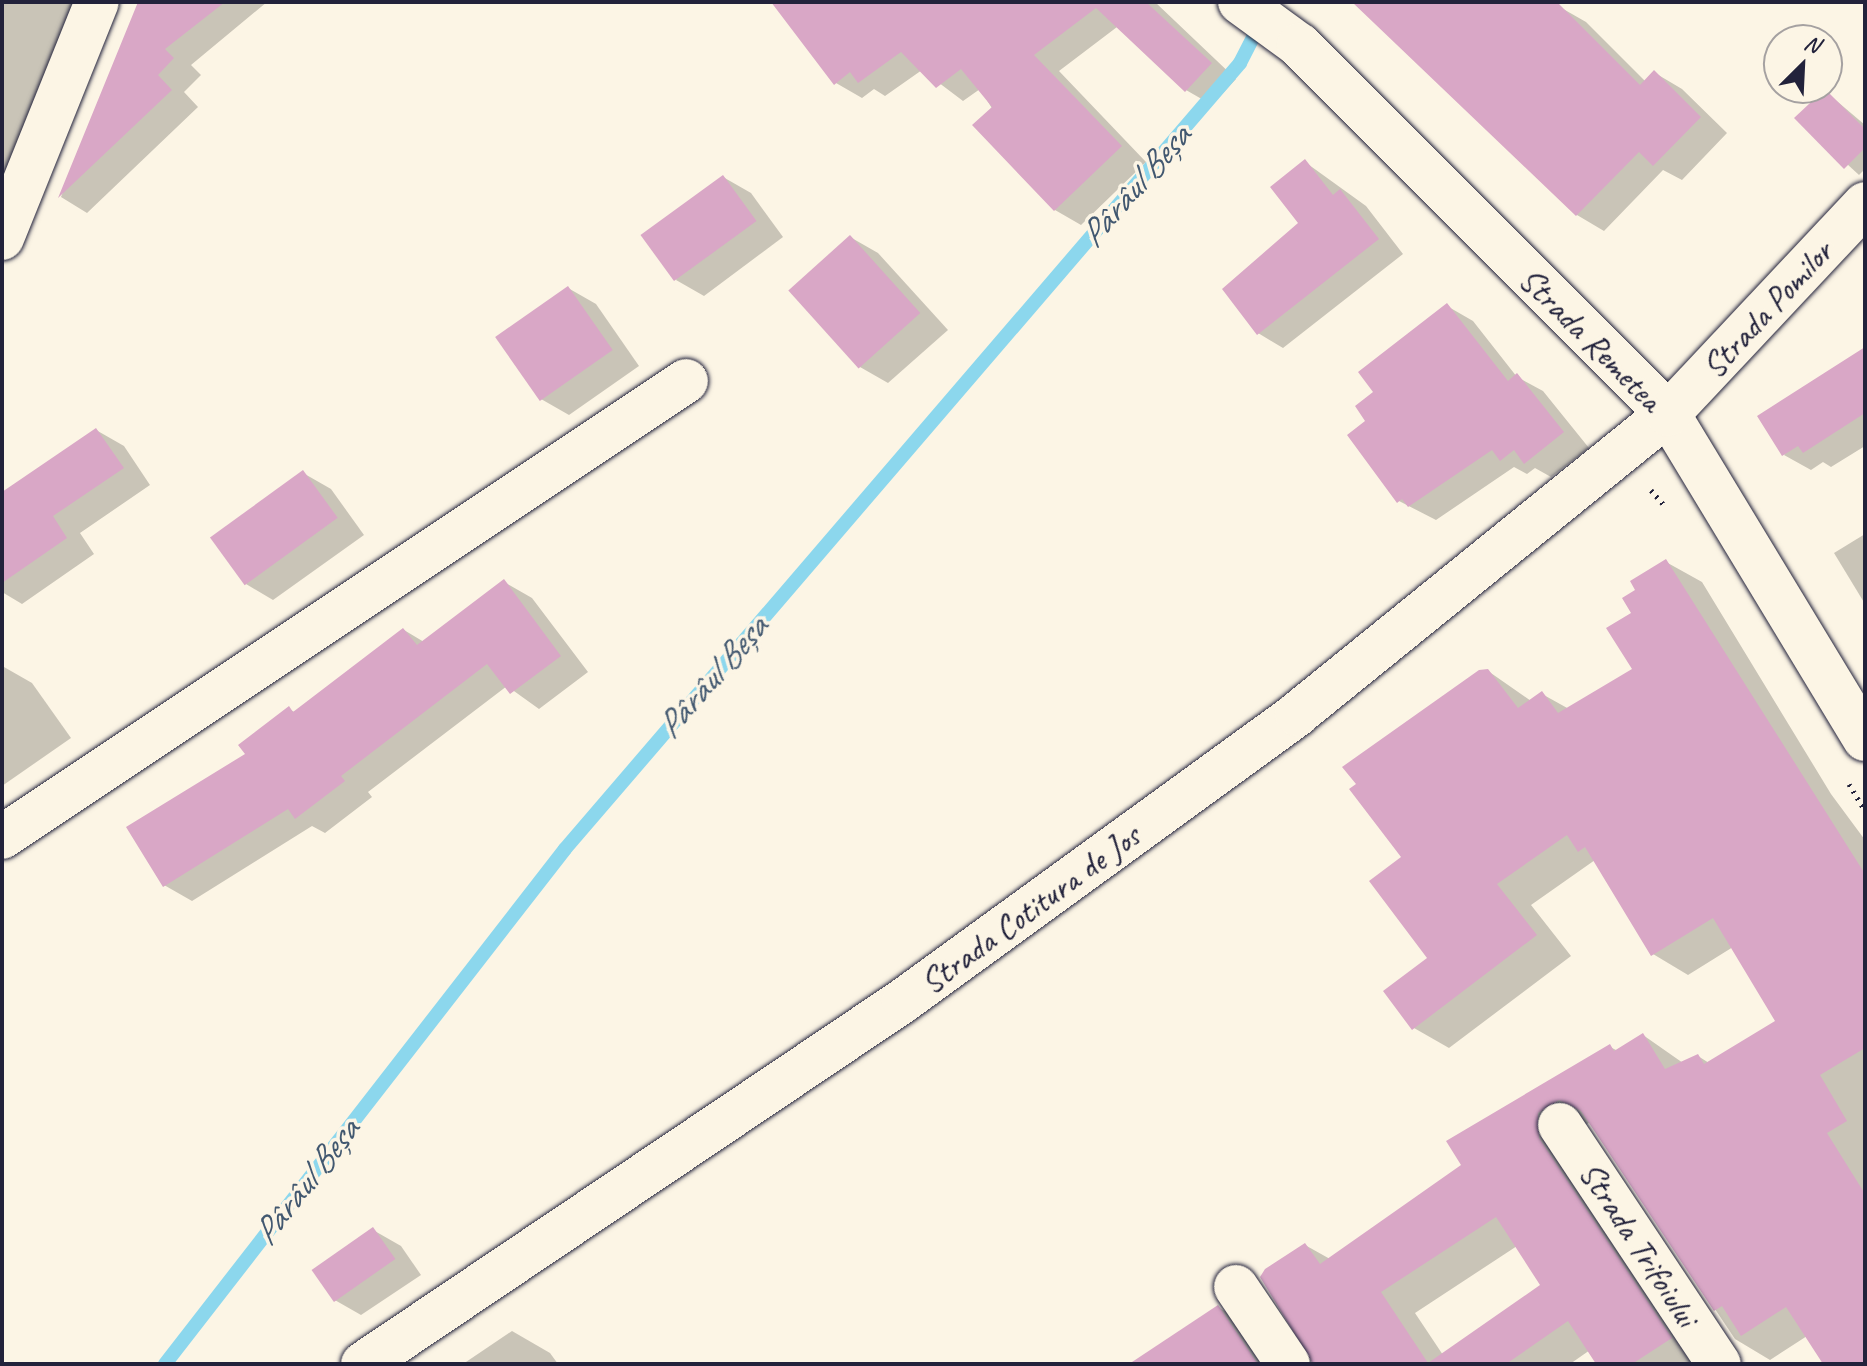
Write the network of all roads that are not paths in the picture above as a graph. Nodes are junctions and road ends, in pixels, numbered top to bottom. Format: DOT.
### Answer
graph roads {
  1 [pos="97,2"];
  2 [pos="1240,2"];
  3 [pos="1865,204"];
  4 [pos="2,238"];
  5 [pos="686,381"];
  6 [pos="1668,414"];
  7 [pos="1865,739"];
  8 [pos="2,837"];
  9 [pos="1560,1125"];
  10 [pos="1236,1287"];
  11 [pos="363,1364"];
  12 [pos="1288,1364"];
  13 [pos="1719,1364"];
  1 -- 4 [label="street"];
  2 -- 6 [label="street, Strada Remetea"];
  3 -- 6 [label="street, Strada Pomilor"];
  5 -- 8 [label="street"];
  6 -- 7 [label="street, Strada Remetea"];
  6 -- 11 [label="street, Strada Cotitura de Jos"];
  9 -- 13 [label="street, Strada Trifoiului"];
  10 -- 12 [label="street"];
}
